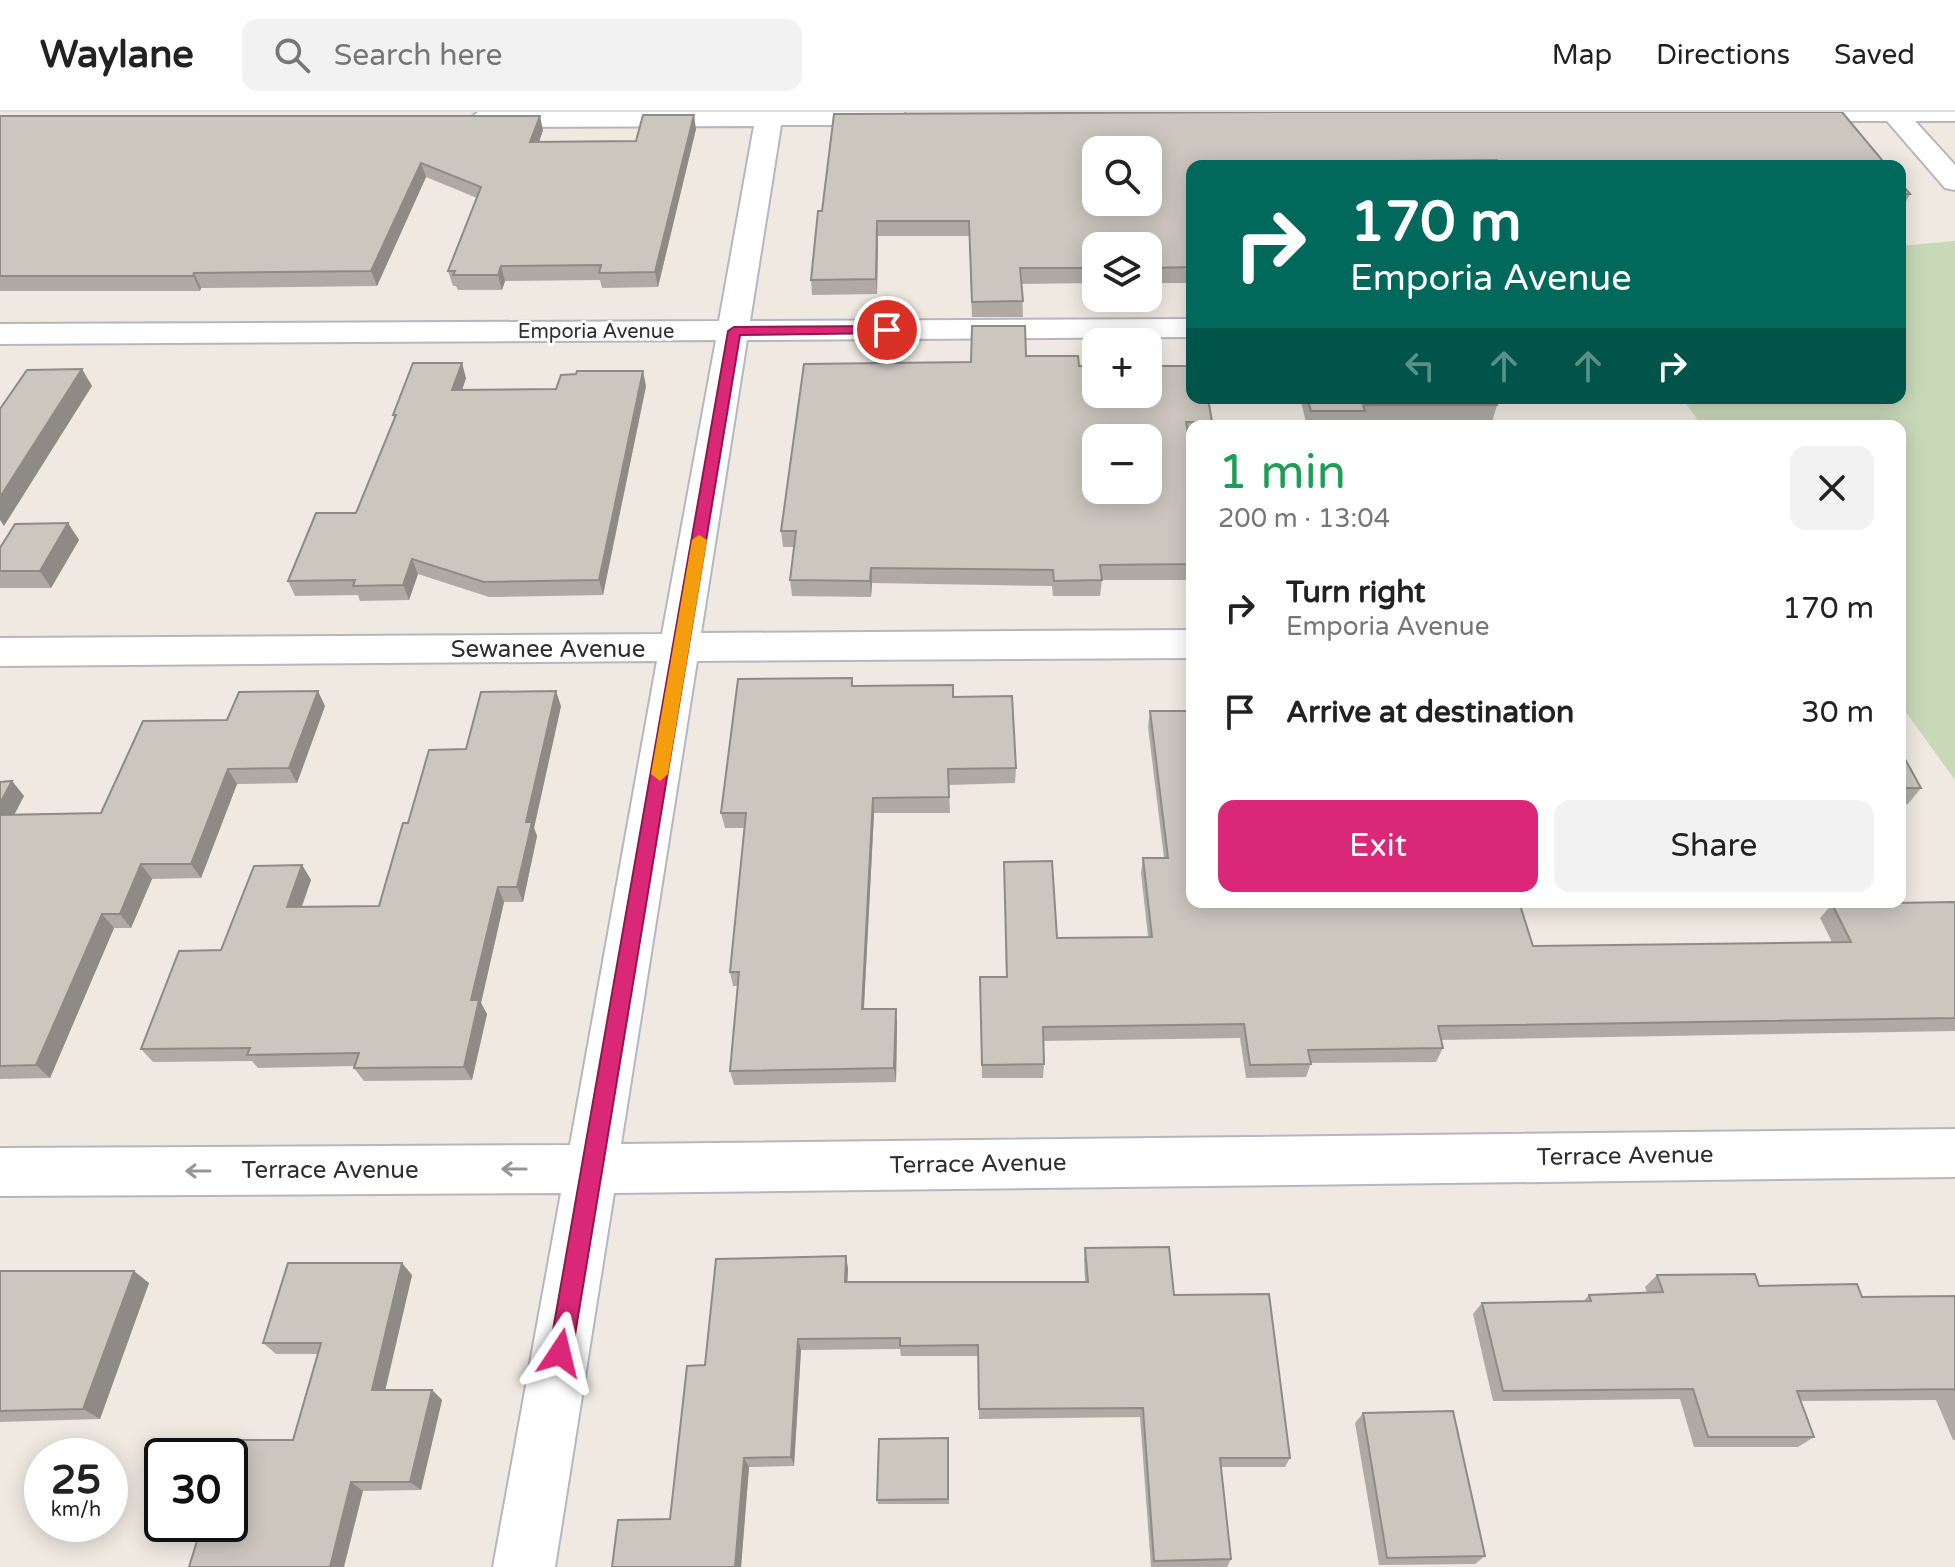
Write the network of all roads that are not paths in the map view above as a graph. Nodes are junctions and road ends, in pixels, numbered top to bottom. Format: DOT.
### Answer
graph roads {
  1 [pos="1893,112"];
  2 [pos="1955,113"];
  3 [pos="1751,114"];
  4 [pos="769,115"];
  5 [pos="927,117"];
  6 [pos="455,119"];
  7 [pos="1955,182"];
  8 [pos="1186,328"];
  9 [pos="734,331"];
  10 [pos="0,334"];
  11 [pos="1186,644"];
  12 [pos="681,648"];
  13 [pos="0,652"];
  14 [pos="1955,1153"];
  15 [pos="592,1169"];
  16 [pos="0,1172"];
  17 [pos="524,1567"];
  1 -- 2 [label="street"];
  1 -- 3 [label="street"];
  1 -- 7 [label="street"];
  4 -- 5 [label="street"];
  4 -- 6 [label="street"];
  4 -- 9 [label="street"];
  8 -- 9 [label="street, Emporia Avenue"];
  9 -- 10 [label="street, Emporia Avenue"];
  9 -- 12 [label="street"];
  11 -- 12 [label="street, Sewanee Avenue"];
  12 -- 13 [label="street, Sewanee Avenue"];
  12 -- 15 [label="street"];
  14 -- 15 [label="street, Terrace Avenue"];
  15 -- 16 [label="street, Terrace Avenue, one-way"];
  15 -- 17 [label="street"];
}
